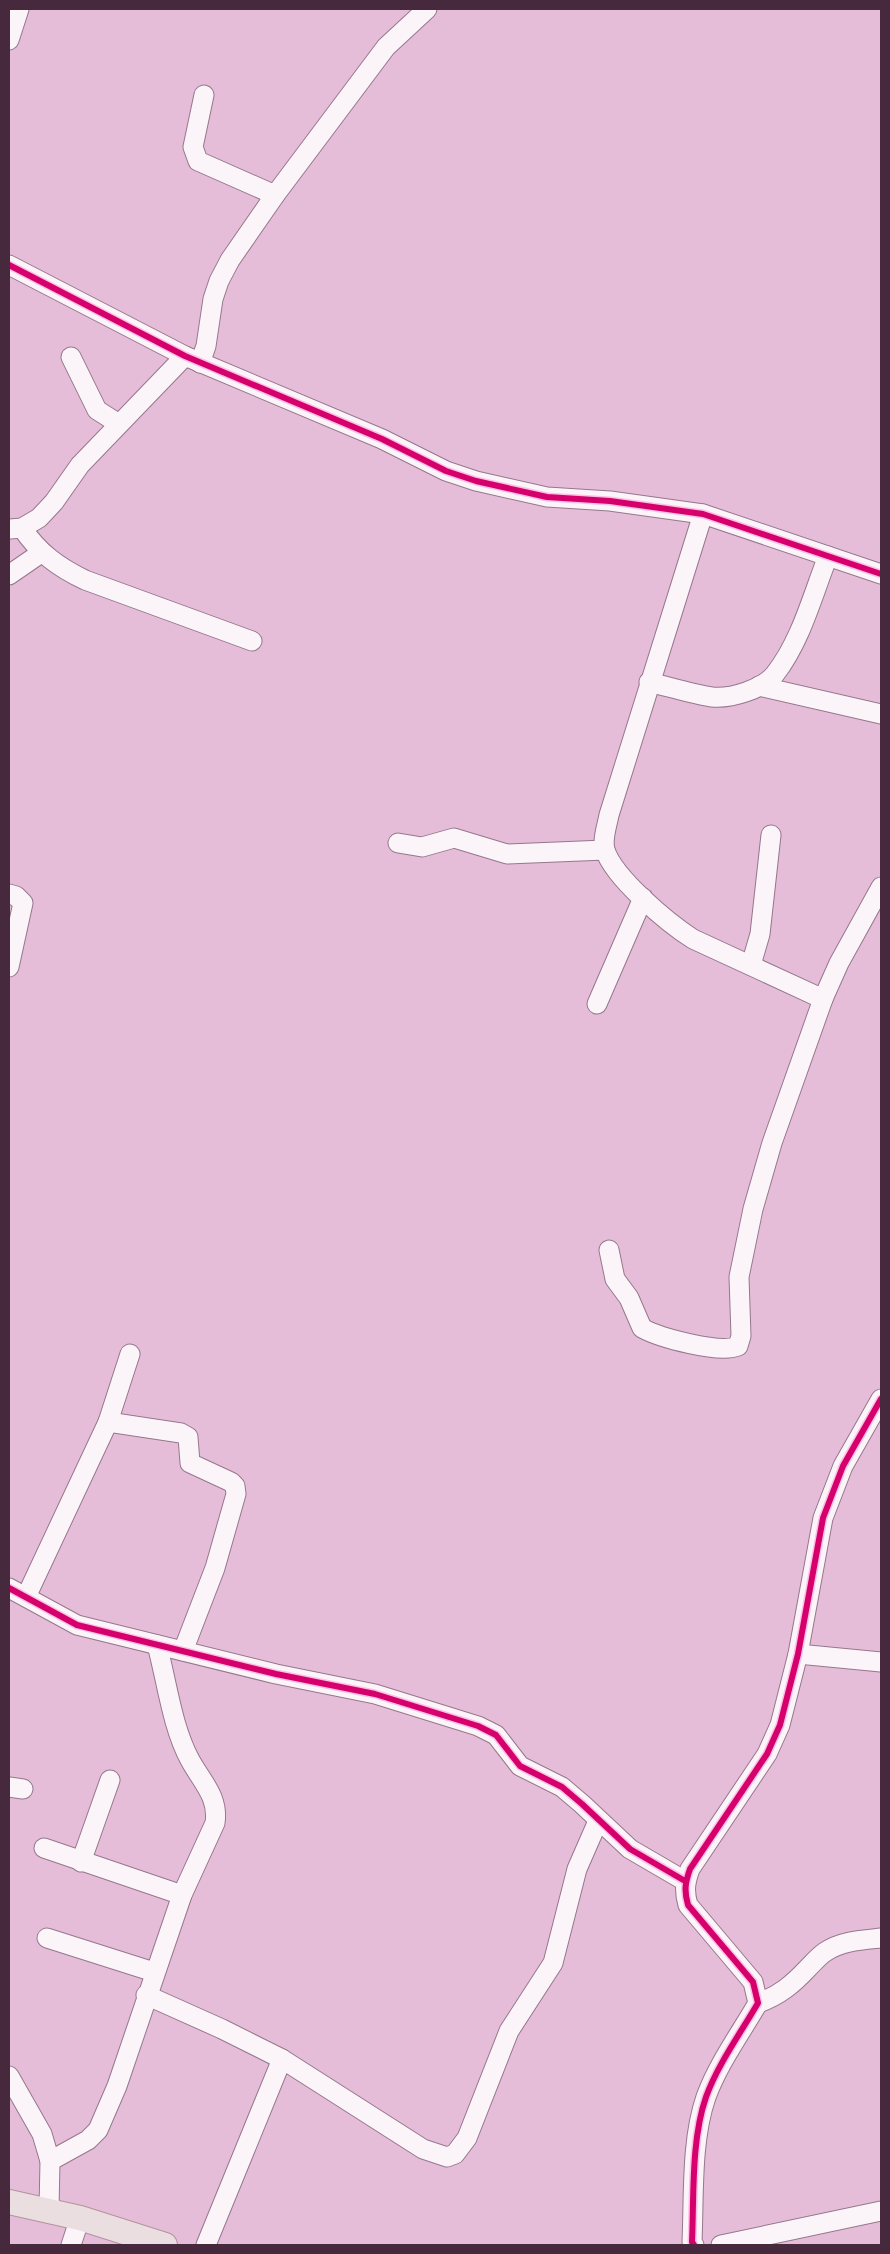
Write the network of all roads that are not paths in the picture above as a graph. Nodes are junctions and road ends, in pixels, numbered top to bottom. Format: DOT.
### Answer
graph roads {
  1 [pos="18,9"];
  2 [pos="427,9"];
  3 [pos="9,40"];
  4 [pos="204,95"];
  5 [pos="275,194"];
  6 [pos="9,265"];
  7 [pos="71,357"];
  8 [pos="193,360"];
  9 [pos="119,424"];
  10 [pos="703,514"];
  11 [pos="15,528"];
  12 [pos="41,553"];
  13 [pos="828,556"];
  14 [pos="881,574"];
  15 [pos="9,575"];
  16 [pos="252,641"];
  17 [pos="649,682"];
  18 [pos="759,686"];
  19 [pos="881,714"];
  20 [pos="771,836"];
  21 [pos="398,843"];
  22 [pos="605,850"];
  23 [pos="881,887"];
  24 [pos="9,894"];
  25 [pos="643,898"];
  26 [pos="751,965"];
  27 [pos="9,967"];
  28 [pos="823,999"];
  29 [pos="597,1004"];
  30 [pos="609,1250"];
  31 [pos="130,1354"];
  32 [pos="881,1399"];
  33 [pos="108,1422"];
  34 [pos="9,1588"];
  35 [pos="26,1597"];
  36 [pos="158,1645"];
  37 [pos="182,1651"];
  38 [pos="798,1654"];
  39 [pos="881,1662"];
  40 [pos="110,1780"];
  41 [pos="598,1821"];
  42 [pos="44,1848"];
  43 [pos="81,1862"];
  44 [pos="685,1882"];
  45 [pos="182,1895"];
  46 [pos="47,1938"];
  47 [pos="881,1938"];
  48 [pos="154,1972"];
  49 [pos="146,1995"];
  50 [pos="758,2003"];
  51 [pos="282,2058"];
  52 [pos="9,2076"];
  53 [pos="50,2161"];
  54 [pos="9,2202"];
  55 [pos="49,2210"];
  56 [pos="881,2211"];
  57 [pos="80,2218"];
  58 [pos="693,2244"];
  59 [pos="71,2245"];
  60 [pos="165,2245"];
  61 [pos="206,2245"];
  62 [pos="721,2245"];
  1 -- 3 [label="street"];
  2 -- 5 [label="street"];
  4 -- 5 [label="street"];
  5 -- 8 [label="street"];
  6 -- 8 [label="street"];
  7 -- 9 [label="street"];
  8 -- 9 [label="street"];
  8 -- 10 [label="street"];
  9 -- 11 [label="street"];
  10 -- 13 [label="street"];
  10 -- 17 [label="street"];
  11 -- 12 [label="street"];
  12 -- 15 [label="street"];
  12 -- 16 [label="street"];
  13 -- 14 [label="street"];
  13 -- 18 [label="street"];
  17 -- 18 [label="street"];
  17 -- 22 [label="street"];
  18 -- 19 [label="street"];
  20 -- 26 [label="street"];
  21 -- 22 [label="street"];
  22 -- 25 [label="street"];
  23 -- 28 [label="street"];
  24 -- 27 [label="street"];
  25 -- 26 [label="street"];
  25 -- 29 [label="street"];
  26 -- 28 [label="street"];
  28 -- 30 [label="street"];
  31 -- 33 [label="street"];
  32 -- 38 [label="street"];
  33 -- 35 [label="street"];
  33 -- 37 [label="street"];
  34 -- 35 [label="street"];
  35 -- 36 [label="street"];
  36 -- 37 [label="street"];
  36 -- 45 [label="street"];
  37 -- 41 [label="street"];
  38 -- 39 [label="street"];
  38 -- 44 [label="street"];
  40 -- 43 [label="street"];
  41 -- 44 [label="street"];
  41 -- 51 [label="street"];
  42 -- 43 [label="street"];
  43 -- 45 [label="street"];
  44 -- 50 [label="street"];
  45 -- 48 [label="street"];
  46 -- 48 [label="street"];
  47 -- 50 [label="street"];
  48 -- 49 [label="street"];
  49 -- 51 [label="street"];
  49 -- 53 [label="street"];
  50 -- 58 [label="street"];
  51 -- 61 [label="street"];
  52 -- 53 [label="street"];
  53 -- 55 [label="street"];
  54 -- 55 [label="main road"];
  55 -- 57 [label="main road"];
  56 -- 62 [label="street"];
  57 -- 59 [label="street"];
  57 -- 60 [label="main road"];
}
